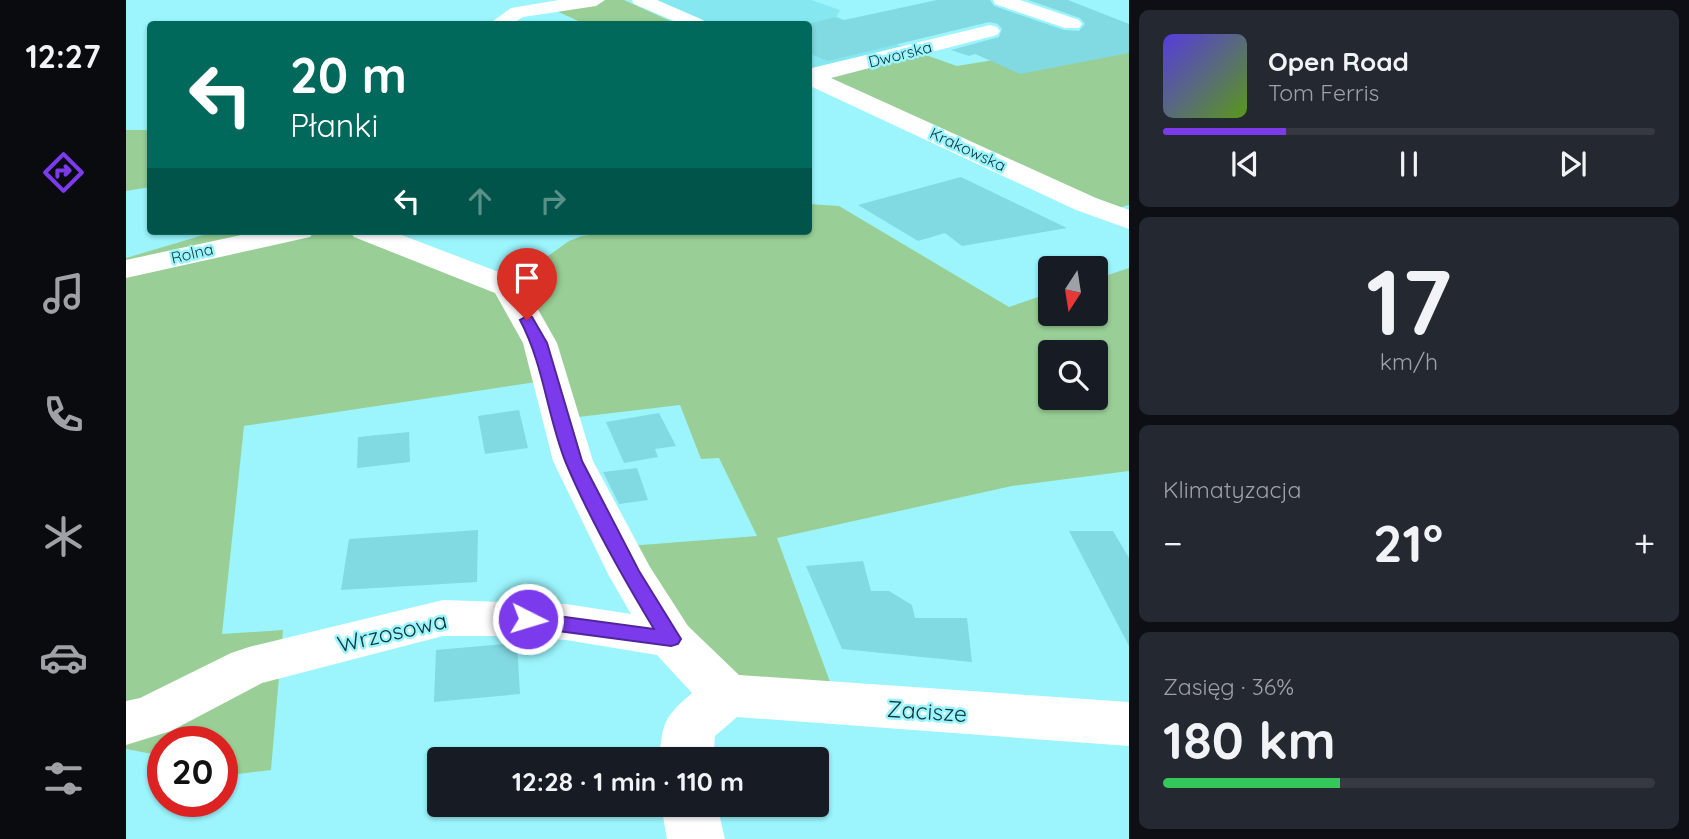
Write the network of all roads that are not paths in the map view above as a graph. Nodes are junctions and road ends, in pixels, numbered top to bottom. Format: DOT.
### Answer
graph roads {
  1 [pos="596,0"];
  2 [pos="641,0"];
  3 [pos="1002,0"];
  4 [pos="504,21"];
  5 [pos="689,21"];
  6 [pos="1072,24"];
  7 [pos="990,31"];
  8 [pos="814,83"];
  9 [pos="1127,218"];
  10 [pos="282,235"];
  11 [pos="374,235"];
  12 [pos="126,269"];
  13 [pos="671,639"];
  14 [pos="726,695"];
  15 [pos="126,723"];
  16 [pos="1129,724"];
  17 [pos="688,747"];
  18 [pos="691,817"];
  19 [pos="696,839"];
  1 -- 4 [label="street"];
  2 -- 5 [label="street"];
  3 -- 6 [label="street"];
  7 -- 8 [label="street, Dworska"];
  8 -- 9 [label="street, Krakowska"];
  10 -- 12 [label="street, Rolna"];
  11 -- 13 [label="street"];
  13 -- 14 [label="street"];
  13 -- 15 [label="street, Wrzosowa"];
  14 -- 16 [label="street, Zacisze"];
  14 -- 17 [label="street"];
  18 -- 19 [label="street"];
}
